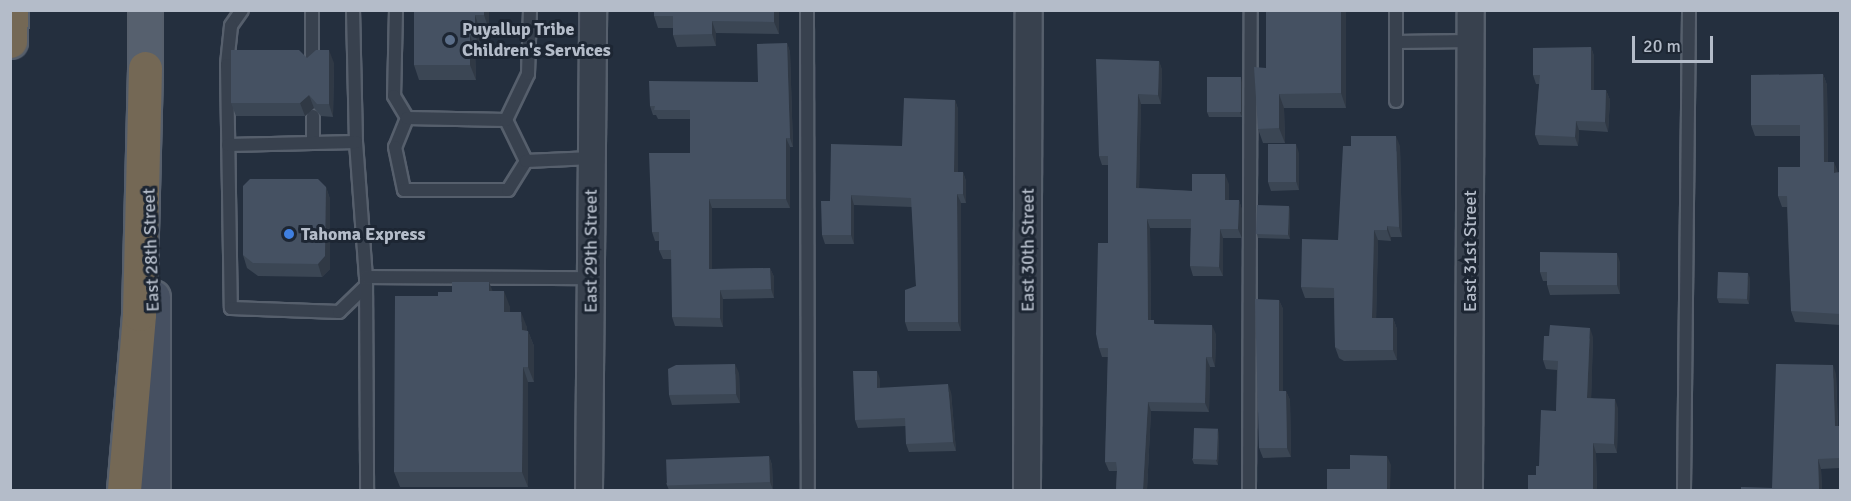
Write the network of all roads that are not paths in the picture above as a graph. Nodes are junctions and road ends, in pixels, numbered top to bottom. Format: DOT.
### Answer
graph roads {
  1 [pos="11,10"];
  2 [pos="242,10"];
  3 [pos="312,10"];
  4 [pos="353,10"];
  5 [pos="396,10"];
  6 [pos="530,10"];
  7 [pos="593,10"];
  8 [pos="807,10"];
  9 [pos="1029,10"];
  10 [pos="1251,10"];
  11 [pos="1396,10"];
  12 [pos="1471,10"];
  13 [pos="1689,10"];
  14 [pos="146,14"];
  15 [pos="10,41"];
  16 [pos="1471,41"];
  17 [pos="1396,42"];
  18 [pos="312,63"];
  19 [pos="145,68"];
  20 [pos="1396,101"];
  21 [pos="313,116"];
  22 [pos="407,118"];
  23 [pos="506,120"];
  24 [pos="357,142"];
  25 [pos="313,143"];
  26 [pos="228,145"];
  27 [pos="592,158"];
  28 [pos="526,161"];
  29 [pos="591,278"];
  30 [pos="366,282"];
  31 [pos="124,490"];
  32 [pos="153,490"];
  33 [pos="367,490"];
  34 [pos="589,490"];
  35 [pos="808,490"];
  36 [pos="1027,490"];
  37 [pos="1249,490"];
  38 [pos="1469,490"];
  39 [pos="1684,490"];
  1 -- 15 [label="highway"];
  2 -- 26 [label="lane"];
  3 -- 18 [label="lane"];
  4 -- 24 [label="lane"];
  5 -- 22 [label="lane"];
  6 -- 23 [label="lane"];
  7 -- 27 [label="street, East 29th Street"];
  8 -- 35 [label="lane"];
  9 -- 36 [label="street, East 30th Street"];
  10 -- 37 [label="lane"];
  11 -- 17 [label="lane"];
  12 -- 16 [label="street, East 31st Street"];
  13 -- 39 [label="lane"];
  14 -- 19 [label="main road, East 28th Street"];
  16 -- 17 [label="lane"];
  16 -- 38 [label="street, East 31st Street"];
  17 -- 20 [label="lane"];
  19 -- 31 [label="highway"];
  19 -- 32 [label="street, East 28th Street"];
  21 -- 25 [label="lane"];
  22 -- 23 [label="lane"];
  22 -- 28 [label="lane"];
  23 -- 28 [label="lane"];
  24 -- 25 [label="lane"];
  24 -- 30 [label="lane"];
  25 -- 26 [label="lane"];
  26 -- 30 [label="lane"];
  27 -- 28 [label="lane"];
  27 -- 29 [label="street, East 29th Street"];
  29 -- 30 [label="lane"];
  29 -- 34 [label="street, East 29th Street"];
  30 -- 33 [label="lane"];
}
